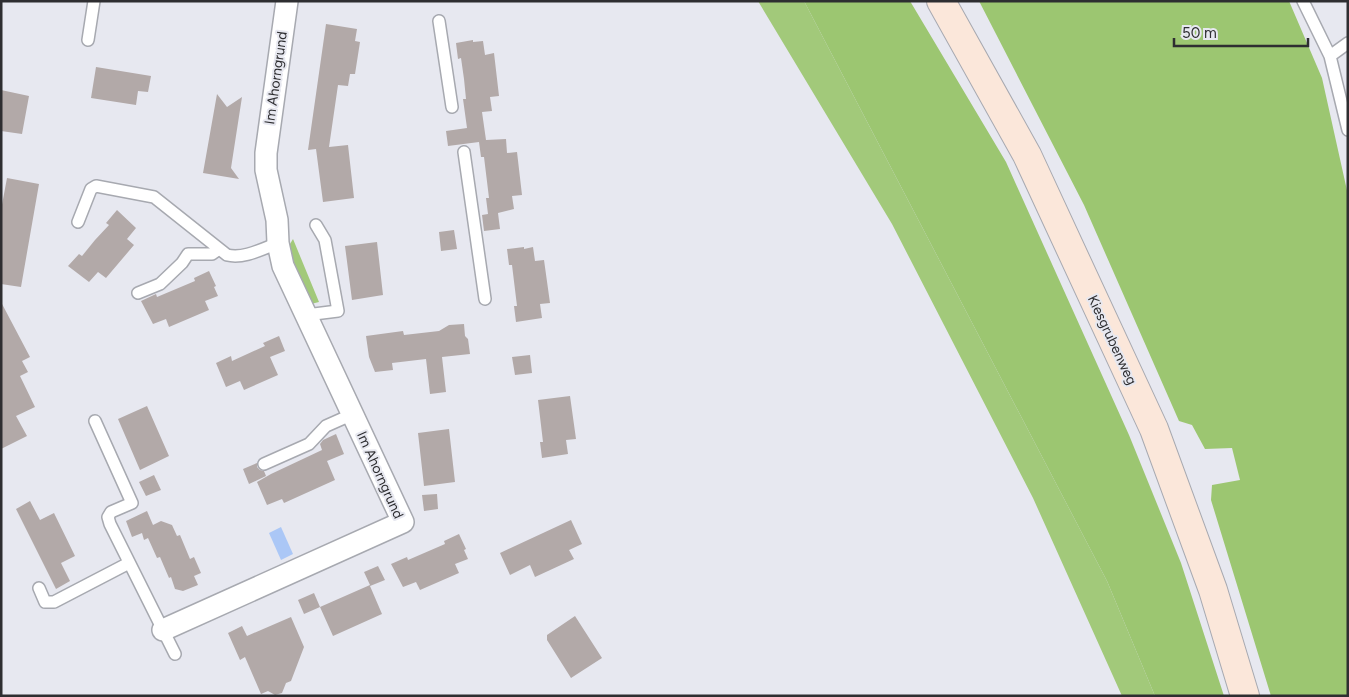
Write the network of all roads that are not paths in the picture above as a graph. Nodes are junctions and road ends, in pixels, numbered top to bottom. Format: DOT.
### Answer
graph roads {
  1 [pos="94,1"];
  2 [pos="286,1"];
  3 [pos="941,1"];
  4 [pos="1303,1"];
  5 [pos="439,22"];
  6 [pos="88,40"];
  7 [pos="1348,43"];
  8 [pos="1330,56"];
  9 [pos="452,107"];
  10 [pos="1348,130"];
  11 [pos="464,152"];
  12 [pos="78,222"];
  13 [pos="316,225"];
  14 [pos="278,243"];
  15 [pos="219,249"];
  16 [pos="138,293"];
  17 [pos="485,299"];
  18 [pos="306,315"];
  19 [pos="353,414"];
  20 [pos="96,420"];
  21 [pos="264,464"];
  22 [pos="130,563"];
  23 [pos="39,588"];
  24 [pos="163,630"];
  25 [pos="174,654"];
  26 [pos="1246,696"];
  1 -- 6 [label="lane"];
  2 -- 14 [label="street, Im Ahorngrund"];
  3 -- 26 [label="main road, Kiesgrubenweg"];
  4 -- 8 [label="lane"];
  5 -- 9 [label="lane"];
  7 -- 8 [label="lane"];
  8 -- 10 [label="lane"];
  11 -- 17 [label="lane"];
  12 -- 15 [label="lane"];
  13 -- 18 [label="lane"];
  14 -- 15 [label="lane"];
  14 -- 18 [label="street, Im Ahorngrund"];
  15 -- 16 [label="lane"];
  18 -- 19 [label="street, Im Ahorngrund"];
  19 -- 21 [label="lane"];
  19 -- 24 [label="street, Im Ahorngrund"];
  20 -- 22 [label="lane"];
  22 -- 23 [label="lane"];
  22 -- 24 [label="lane"];
  24 -- 25 [label="lane"];
}
